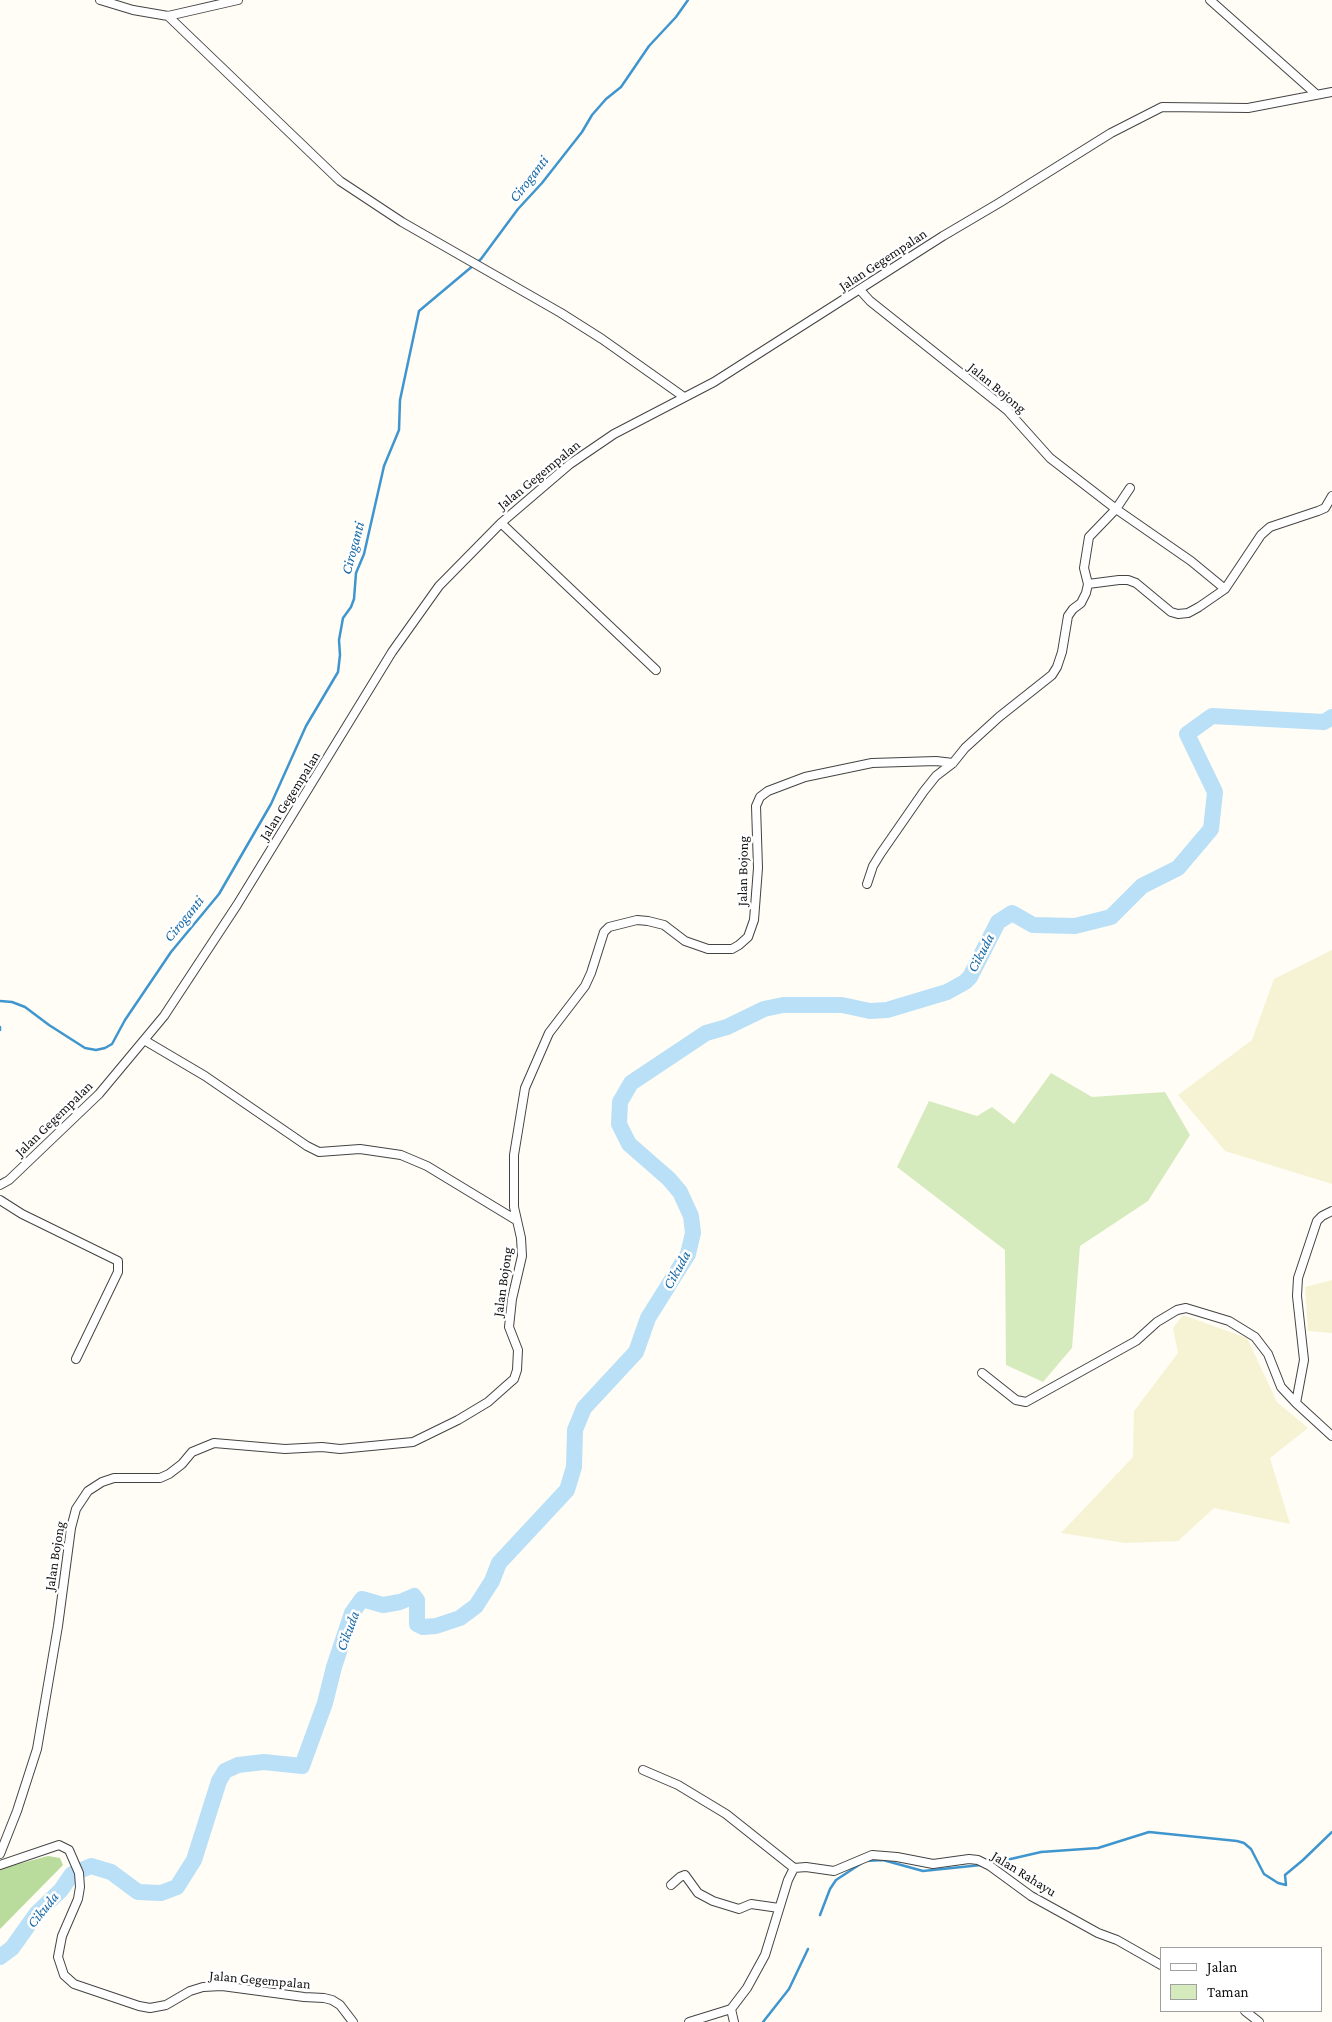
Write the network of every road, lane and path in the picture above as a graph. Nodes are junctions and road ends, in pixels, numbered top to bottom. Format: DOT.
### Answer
graph roads {
  1 [pos="100,0"];
  2 [pos="238,0"];
  3 [pos="1210,0"];
  4 [pos="168,16"];
  5 [pos="1332,92"];
  6 [pos="1316,94"];
  7 [pos="860,290"];
  8 [pos="684,397"];
  9 [pos="1130,488"];
  10 [pos="1332,496"];
  11 [pos="1116,508"];
  12 [pos="501,523"];
  13 [pos="1088,584"];
  14 [pos="1225,589"];
  15 [pos="656,670"];
  16 [pos="953,763"];
  17 [pos="867,884"];
  18 [pos="144,1040"];
  19 [pos="0,1186"];
  20 [pos="0,1200"];
  21 [pos="1332,1211"];
  22 [pos="516,1220"];
  23 [pos="76,1359"];
  24 [pos="982,1373"];
  25 [pos="1296,1403"];
  26 [pos="1332,1436"];
  27 [pos="643,1770"];
  28 [pos="0,1854"];
  29 [pos="0,1865"];
  30 [pos="794,1868"];
  31 [pos="671,1885"];
  32 [pos="779,1908"];
  33 [pos="1160,1964"];
  34 [pos="731,2009"];
  35 [pos="1251,2012"];
  36 [pos="353,2022"];
  37 [pos="689,2022"];
  38 [pos="734,2022"];
  39 [pos="1259,2022"];
  1 -- 4 [label="street"];
  2 -- 4 [label="street"];
  3 -- 6 [label="street"];
  4 -- 8 [label="street"];
  5 -- 6 [label="street, Jalan Gegempalan"];
  6 -- 7 [label="street, Jalan Gegempalan"];
  7 -- 8 [label="street, Jalan Gegempalan"];
  7 -- 11 [label="street, Jalan Bojong"];
  8 -- 12 [label="street, Jalan Gegempalan"];
  9 -- 11 [label="street"];
  10 -- 14 [label="street"];
  11 -- 13 [label="street"];
  11 -- 14 [label="street, Jalan Bojong"];
  12 -- 15 [label="street"];
  12 -- 18 [label="street, Jalan Gegempalan"];
  13 -- 14 [label="street"];
  13 -- 16 [label="street"];
  16 -- 17 [label="street"];
  16 -- 22 [label="street, Jalan Bojong"];
  18 -- 19 [label="street, Jalan Gegempalan"];
  18 -- 22 [label="street"];
  20 -- 23 [label="street"];
  21 -- 25 [label="street"];
  22 -- 28 [label="street, Jalan Bojong"];
  24 -- 25 [label="street"];
  25 -- 26 [label="street"];
  27 -- 30 [label="street"];
  29 -- 36 [label="street, Jalan Gegempalan"];
  30 -- 32 [label="street"];
  30 -- 33 [label="street, Jalan Rahayu"];
  31 -- 32 [label="street"];
  32 -- 34 [label="street"];
  34 -- 37 [label="street"];
  34 -- 38 [label="street"];
  35 -- 39 [label="street"];
}
